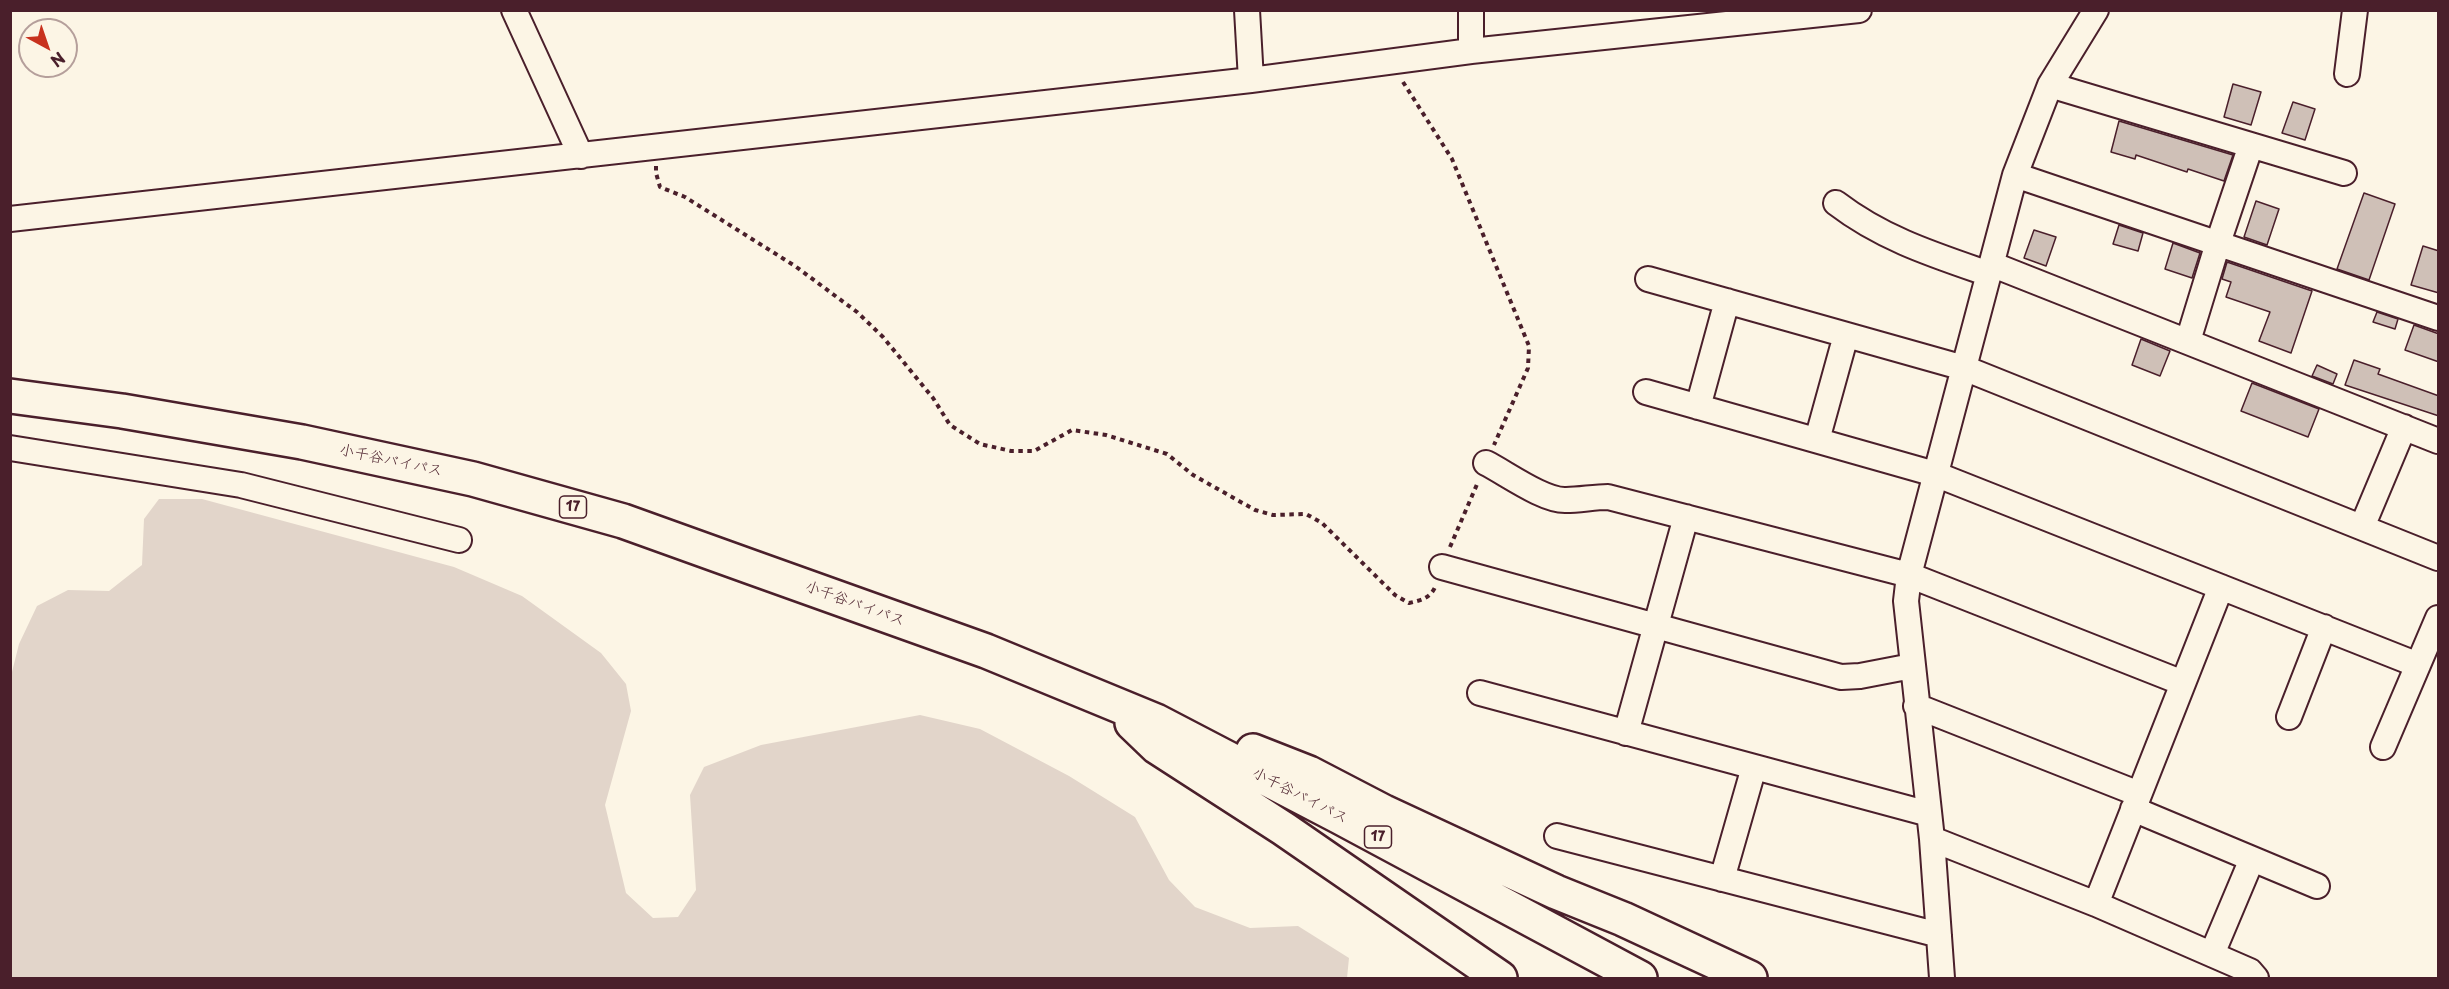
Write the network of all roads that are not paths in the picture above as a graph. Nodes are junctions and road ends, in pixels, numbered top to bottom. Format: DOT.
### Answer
graph roads {
  1 [pos="514,10"];
  2 [pos="1247,10"];
  3 [pos="1471,10"];
  4 [pos="1859,10"];
  5 [pos="2096,10"];
  6 [pos="2355,10"];
  7 [pos="1675,20"];
  8 [pos="1471,51"];
  9 [pos="2347,74"];
  10 [pos="1251,80"];
  11 [pos="2050,85"];
  12 [pos="2251,145"];
  13 [pos="581,156"];
  14 [pos="2344,172"];
  15 [pos="2015,175"];
  16 [pos="1836,203"];
  17 [pos="10,219"];
  18 [pos="2218,243"];
  19 [pos="1990,269"];
  20 [pos="1648,279"];
  21 [pos="1727,301"];
  22 [pos="2439,318"];
  23 [pos="1846,335"];
  24 [pos="2188,341"];
  25 [pos="1964,368"];
  26 [pos="1647,392"];
  27 [pos="10,396"];
  28 [pos="1698,407"];
  29 [pos="2404,427"];
  30 [pos="1817,440"];
  31 [pos="2439,441"];
  32 [pos="10,448"];
  33 [pos="1486,463"];
  34 [pos="1935,474"];
  35 [pos="1686,517"];
  36 [pos="2362,527"];
  37 [pos="459,540"];
  38 [pos="2439,558"];
  39 [pos="1442,567"];
  40 [pos="1909,575"];
  41 [pos="2221,586"];
  42 [pos="2439,618"];
  43 [pos="1656,626"];
  44 [pos="2324,627"];
  45 [pos="2418,665"];
  46 [pos="1912,666"];
  47 [pos="2183,683"];
  48 [pos="1480,693"];
  49 [pos="1112,702"];
  50 [pos="1916,706"];
  51 [pos="2289,717"];
  52 [pos="1156,721"];
  53 [pos="1626,733"];
  54 [pos="2383,747"];
  55 [pos="1754,767"];
  56 [pos="2136,802"];
  57 [pos="1929,814"];
  58 [pos="1557,836"];
  59 [pos="1932,839"];
  60 [pos="2252,859"];
  61 [pos="1722,879"];
  62 [pos="2318,886"];
  63 [pos="2096,904"];
  64 [pos="1939,935"];
  65 [pos="2212,954"];
  66 [pos="1948,976"];
  67 [pos="1500,978"];
  68 [pos="1640,978"];
  69 [pos="1750,978"];
  70 [pos="2256,978"];
  1 -- 13 [label="street"];
  2 -- 10 [label="street"];
  3 -- 8 [label="street"];
  4 -- 7 [label="street"];
  5 -- 11 [label="street"];
  6 -- 9 [label="street"];
  7 -- 8 [label="street"];
  8 -- 10 [label="street"];
  10 -- 13 [label="street"];
  11 -- 12 [label="street"];
  11 -- 15 [label="street"];
  12 -- 14 [label="street"];
  12 -- 18 [label="street"];
  13 -- 17 [label="street"];
  15 -- 18 [label="street"];
  15 -- 19 [label="street"];
  16 -- 19 [label="street"];
  18 -- 22 [label="street"];
  18 -- 24 [label="street"];
  19 -- 24 [label="street"];
  19 -- 25 [label="street"];
  20 -- 21 [label="street"];
  21 -- 23 [label="street"];
  21 -- 28 [label="street"];
  23 -- 25 [label="street"];
  23 -- 30 [label="street"];
  24 -- 29 [label="street"];
  25 -- 34 [label="street"];
  25 -- 36 [label="street"];
  26 -- 28 [label="street"];
  27 -- 49 [label="highway, 小千谷バイパス / 17"];
  28 -- 30 [label="street"];
  29 -- 31 [label="street"];
  29 -- 36 [label="street"];
  30 -- 34 [label="street"];
  32 -- 37 [label="street"];
  33 -- 35 [label="street"];
  34 -- 40 [label="street"];
  34 -- 41 [label="street"];
  35 -- 40 [label="street"];
  35 -- 43 [label="street"];
  36 -- 38 [label="street"];
  39 -- 43 [label="street"];
  40 -- 46 [label="street"];
  40 -- 47 [label="street"];
  41 -- 44 [label="street"];
  41 -- 47 [label="street"];
  42 -- 45 [label="street"];
  43 -- 46 [label="street"];
  43 -- 53 [label="street"];
  44 -- 45 [label="street"];
  44 -- 51 [label="street"];
  45 -- 54 [label="street"];
  46 -- 50 [label="street"];
  47 -- 56 [label="street"];
  48 -- 53 [label="street"];
  49 -- 52 [label="highway, 小千谷バイパス / 17"];
  49 -- 67 [label="highway"];
  50 -- 56 [label="street"];
  50 -- 57 [label="street"];
  52 -- 68 [label="highway, 小千谷バイパス / 17"];
  52 -- 69 [label="highway"];
  53 -- 55 [label="street"];
  55 -- 57 [label="street"];
  55 -- 61 [label="street"];
  56 -- 60 [label="street"];
  56 -- 63 [label="street"];
  57 -- 59 [label="street"];
  58 -- 61 [label="street"];
  59 -- 63 [label="street"];
  59 -- 64 [label="street"];
  60 -- 62 [label="street"];
  60 -- 65 [label="street"];
  61 -- 64 [label="street"];
  63 -- 65 [label="street"];
  64 -- 66 [label="street"];
  65 -- 70 [label="street"];
}
